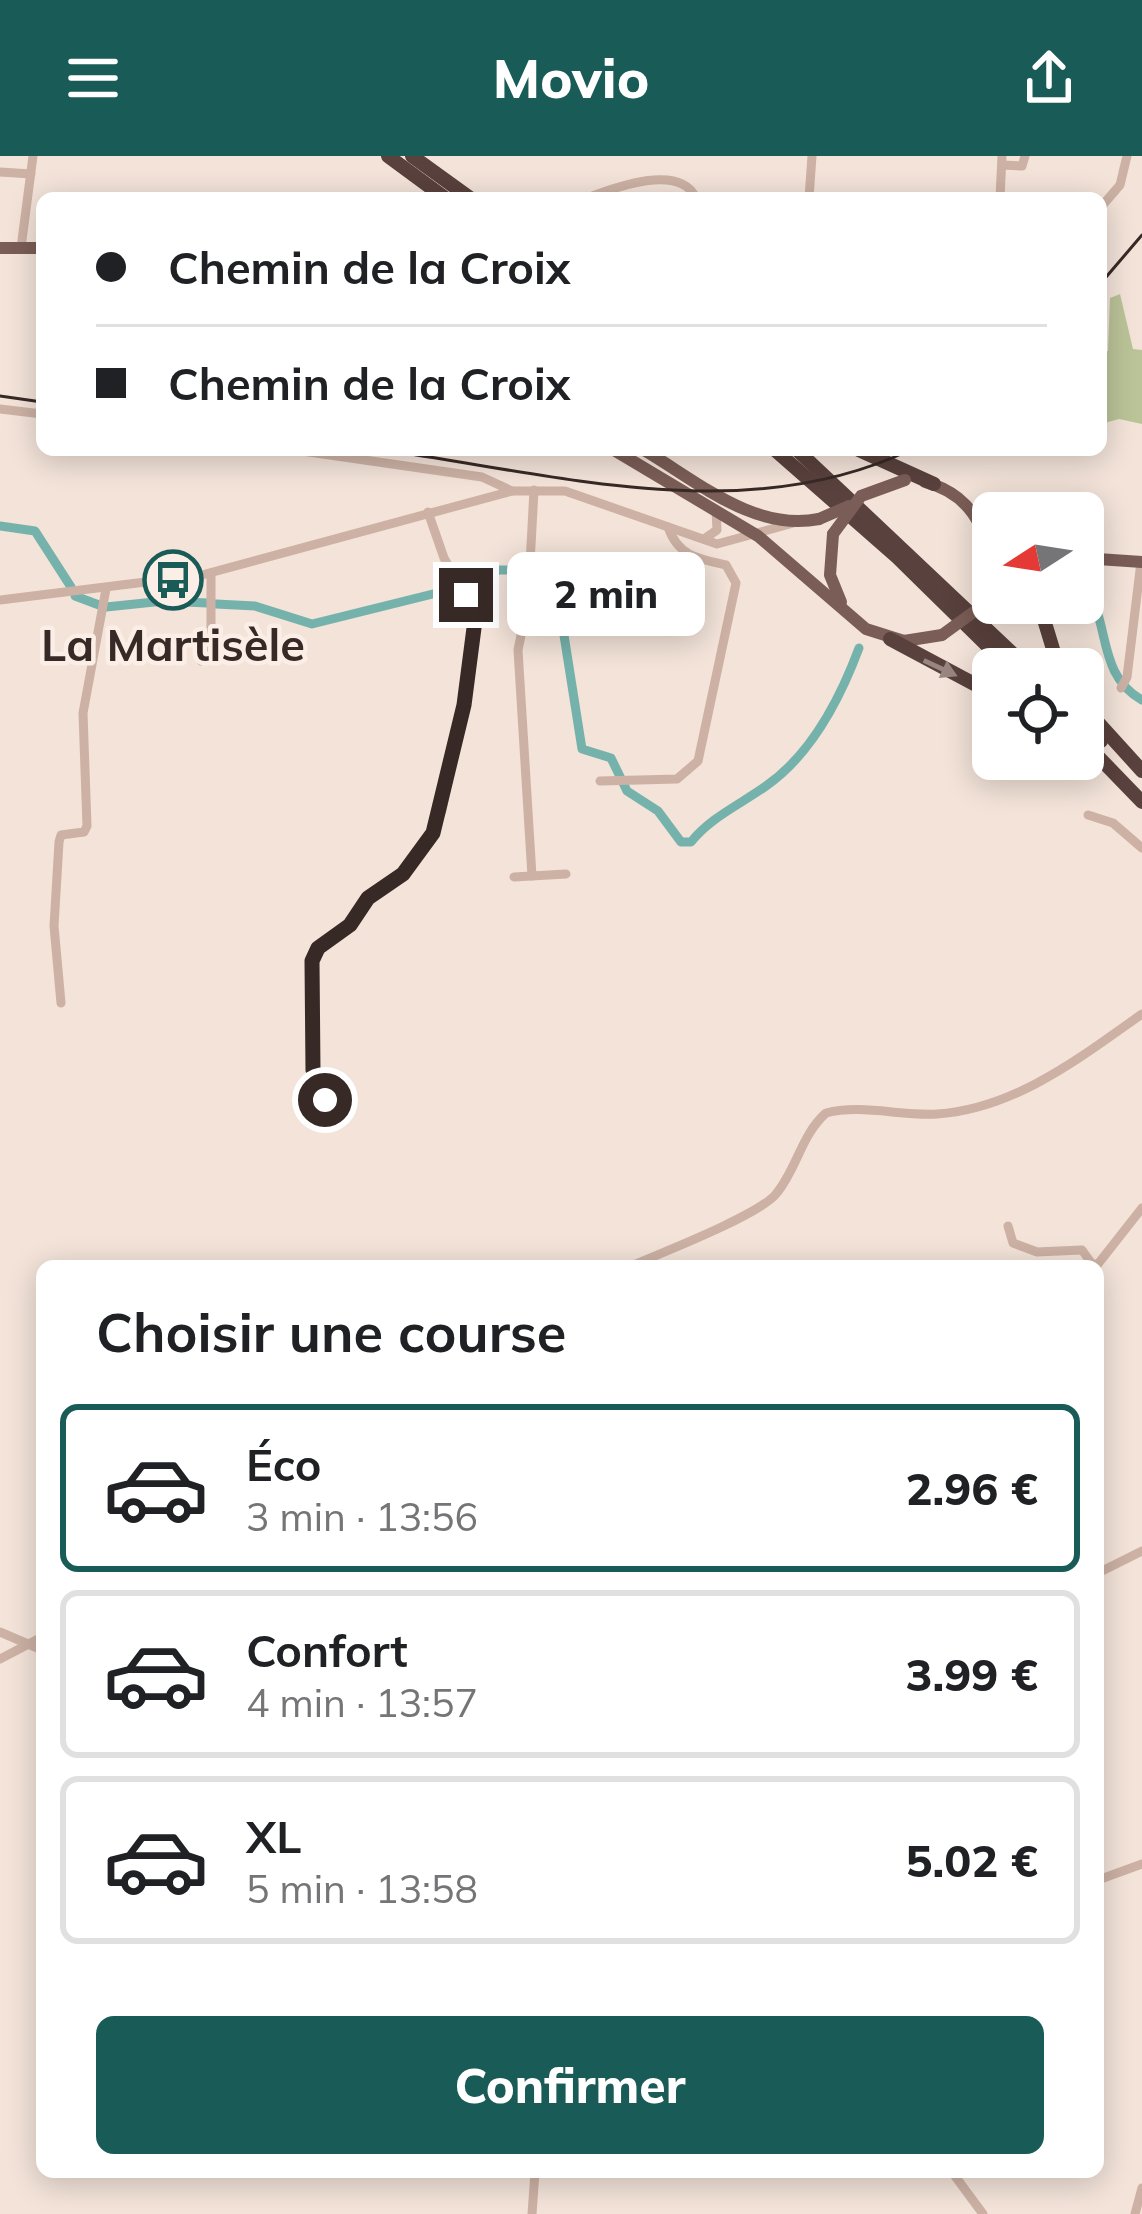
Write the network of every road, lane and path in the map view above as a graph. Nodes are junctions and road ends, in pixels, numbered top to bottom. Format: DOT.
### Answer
graph roads {
  1 [pos="33,156"];
  2 [pos="388,156"];
  3 [pos="412,156"];
  4 [pos="812,156"];
  5 [pos="1025,156"];
  6 [pos="1127,156"];
  7 [pos="1002,160"];
  8 [pos="0,172"];
  9 [pos="31,175"];
  10 [pos="436,192"];
  11 [pos="462,192"];
  12 [pos="612,192"];
  13 [pos="692,192"];
  14 [pos="809,192"];
  15 [pos="1000,192"];
  16 [pos="1107,200"];
  17 [pos="0,248"];
  18 [pos="21,248"];
  19 [pos="36,248"];
  20 [pos="0,409"];
  21 [pos="36,413"];
  22 [pos="335,456"];
  23 [pos="625,456"];
  24 [pos="636,456"];
  25 [pos="654,456"];
  26 [pos="787,456"];
  27 [pos="799,456"];
  28 [pos="871,456"];
  29 [pos="805,466"];
  30 [pos="904,473"];
  31 [pos="469,476"];
  32 [pos="665,478"];
  33 [pos="934,484"];
  34 [pos="827,486"];
  35 [pos="534,490"];
  36 [pos="549,490"];
  37 [pos="512,491"];
  38 [pos="487,496"];
  39 [pos="850,505"];
  40 [pos="711,506"];
  41 [pos="533,509"];
  42 [pos="972,511"];
  43 [pos="428,512"];
  44 [pos="796,522"];
  45 [pos="668,527"];
  46 [pos="758,536"];
  47 [pos="701,540"];
  48 [pos="1104,559"];
  49 [pos="1142,562"];
  50 [pos="211,572"];
  51 [pos="106,590"];
  52 [pos="0,600"];
  53 [pos="847,612"];
  54 [pos="972,612"];
  55 [pos="890,639"];
  56 [pos="990,648"];
  57 [pos="1006,648"];
  58 [pos="200,661"];
  59 [pos="972,683"];
  60 [pos="1123,685"];
  61 [pos="1104,729"];
  62 [pos="1104,744"];
  63 [pos="1104,763"];
  64 [pos="1142,771"];
  65 [pos="1104,772"];
  66 [pos="601,781"];
  67 [pos="1142,783"];
  68 [pos="1142,804"];
  69 [pos="1088,815"];
  70 [pos="1142,848"];
  71 [pos="566,874"];
  72 [pos="532,875"];
  73 [pos="514,877"];
  74 [pos="61,1003"];
  75 [pos="1142,1014"];
  76 [pos="325,1100"];
  77 [pos="1142,1208"];
  78 [pos="1008,1226"];
  79 [pos="644,1260"];
  80 [pos="1089,1260"];
  81 [pos="1101,1260"];
  82 [pos="1142,1551"];
  83 [pos="1104,1570"];
  84 [pos="0,1632"];
  85 [pos="36,1643"];
  86 [pos="36,1645"];
  87 [pos="0,1659"];
  88 [pos="1142,1864"];
  89 [pos="1104,1878"];
  90 [pos="535,2178"];
  91 [pos="956,2178"];
  92 [pos="1142,2188"];
  93 [pos="532,2214"];
  94 [pos="983,2214"];
  95 [pos="1136,2214"];
  1 -- 9 [label="street"];
  2 -- 10 [label="highway"];
  3 -- 11 [label="highway"];
  4 -- 14 [label="street"];
  5 -- 7 [label="street"];
  6 -- 16 [label="street"];
  7 -- 15 [label="street"];
  8 -- 9 [label="street"];
  9 -- 18 [label="street"];
  12 -- 13 [label="street"];
  17 -- 18 [label="main road"];
  18 -- 19 [label="main road"];
  20 -- 21 [label="street"];
  22 -- 31 [label="street"];
  23 -- 32 [label="main road"];
  24 -- 32 [label="main road"];
  25 -- 44 [label="main road"];
  26 -- 29 [label="highway"];
  27 -- 29 [label="highway"];
  28 -- 30 [label="highway"];
  29 -- 34 [label="highway"];
  30 -- 33 [label="highway"];
  30 -- 39 [label="main road, bridge"];
  31 -- 37 [label="street"];
  31 -- 38 [label="street"];
  32 -- 40 [label="main road"];
  33 -- 42 [label="main road"];
  34 -- 56 [label="highway"];
  34 -- 57 [label="highway"];
  35 -- 36 [label="street"];
  35 -- 37 [label="street"];
  35 -- 41 [label="street"];
  36 -- 41 [label="street"];
  36 -- 45 [label="street"];
  37 -- 38 [label="street"];
  38 -- 43 [label="street"];
  39 -- 44 [label="main road, bridge"];
  39 -- 53 [label="main road, bridge"];
  40 -- 46 [label="main road"];
  40 -- 47 [label="street"];
  41 -- 72 [label="street"];
  43 -- 50 [label="street"];
  43 -- 76 [label="street"];
  44 -- 46 [label="street"];
  45 -- 47 [label="street"];
  45 -- 66 [label="street"];
  46 -- 47 [label="street"];
  46 -- 53 [label="main road"];
  48 -- 49 [label="main road"];
  49 -- 60 [label="street"];
  50 -- 51 [label="street"];
  50 -- 58 [label="street"];
  51 -- 52 [label="street"];
  51 -- 74 [label="street"];
  53 -- 55 [label="main road"];
  54 -- 55 [label="main road, bridge"];
  55 -- 59 [label="highway, one-way"];
  61 -- 64 [label="highway"];
  62 -- 67 [label="highway"];
  63 -- 68 [label="highway"];
  65 -- 68 [label="highway"];
  69 -- 70 [label="street"];
  71 -- 72 [label="street"];
  72 -- 73 [label="street"];
  75 -- 79 [label="street"];
  77 -- 81 [label="street"];
  78 -- 80 [label="street"];
  82 -- 83 [label="street"];
  84 -- 85 [label="street"];
  86 -- 87 [label="street"];
  88 -- 89 [label="street"];
  90 -- 93 [label="street"];
  91 -- 94 [label="street"];
  92 -- 95 [label="street"];
}
